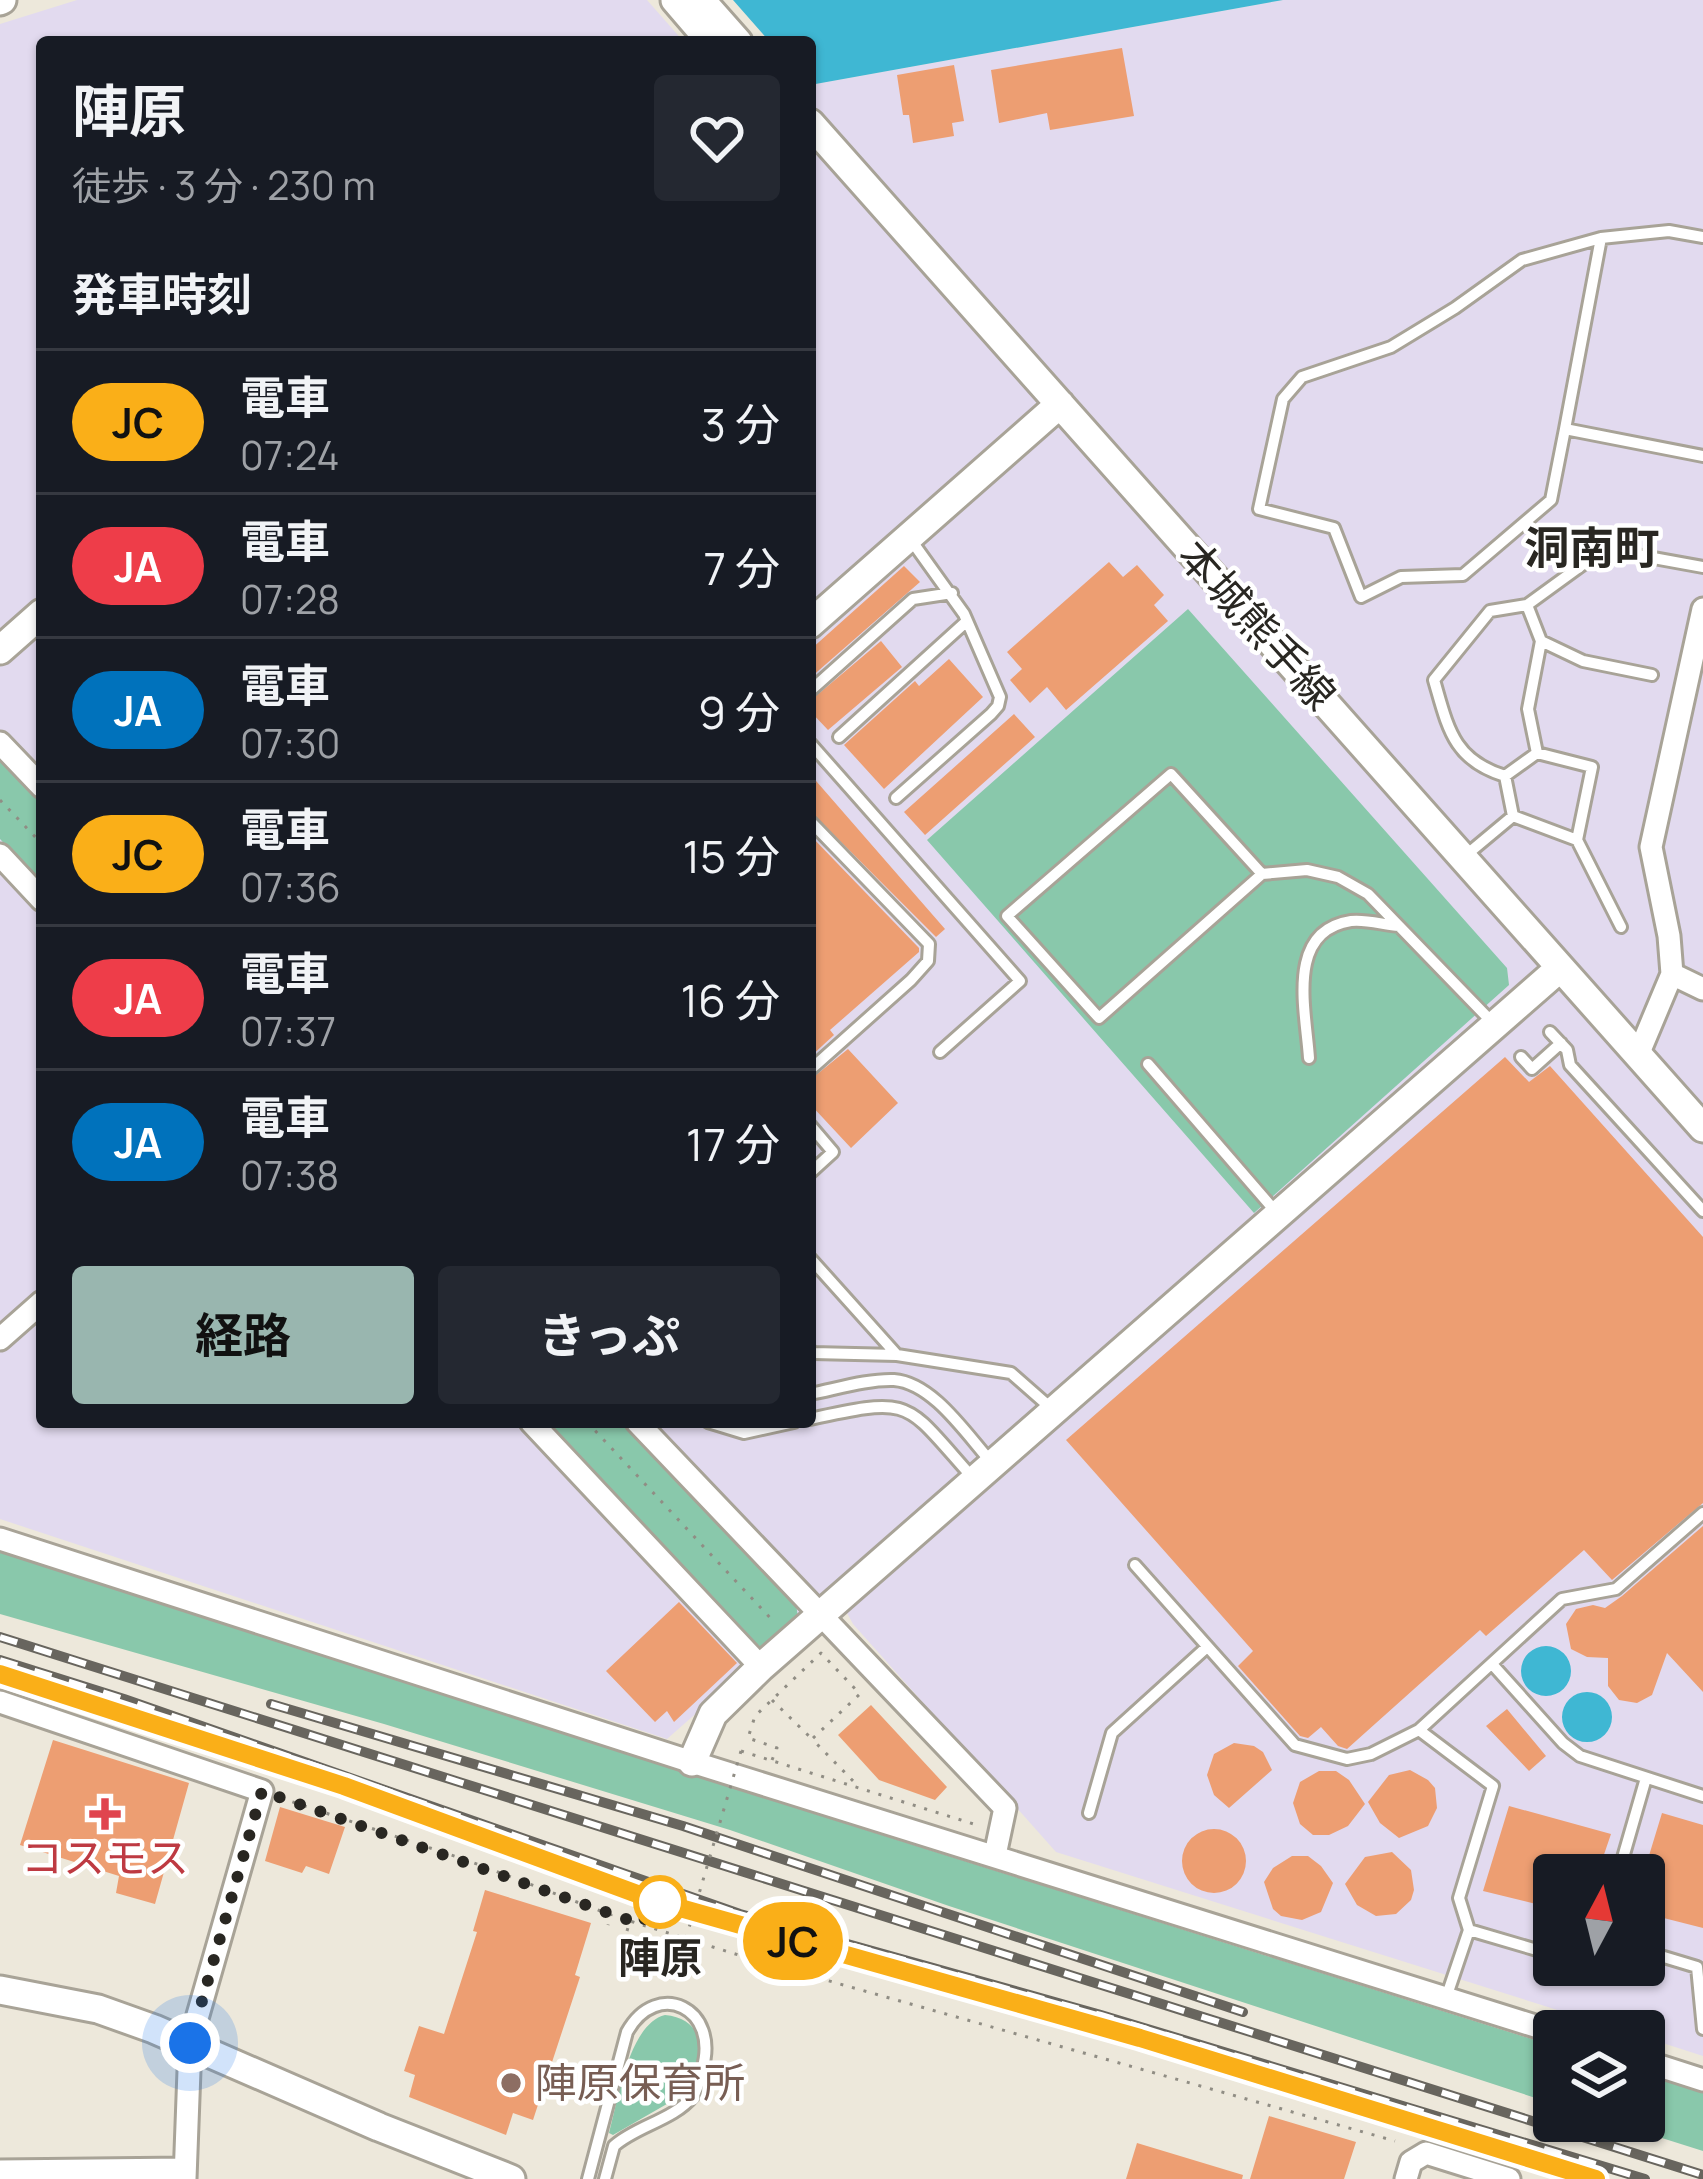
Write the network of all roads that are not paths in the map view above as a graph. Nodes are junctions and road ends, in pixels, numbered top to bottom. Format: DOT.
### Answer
graph roads {
  1 [pos="675,0"];
  2 [pos="701,0"];
  3 [pos="698,36"];
  4 [pos="732,36"];
  5 [pos="816,130"];
  6 [pos="816,157"];
  7 [pos="1703,237"];
  8 [pos="1601,238"];
  9 [pos="1054,409"];
  10 [pos="1565,429"];
  11 [pos="1703,456"];
  12 [pos="909,537"];
  13 [pos="1703,567"];
  14 [pos="952,593"];
  15 [pos="1527,605"];
  16 [pos="1703,609"];
  17 [pos="36,618"];
  18 [pos="816,619"];
  19 [pos="968,621"];
  20 [pos="1541,641"];
  21 [pos="0,650"];
  22 [pos="1652,675"];
  23 [pos="816,686"];
  24 [pos="839,737"];
  25 [pos="0,743"];
  26 [pos="816,750"];
  27 [pos="1538,753"];
  28 [pos="1505,776"];
  29 [pos="36,782"];
  30 [pos="896,798"];
  31 [pos="1513,817"];
  32 [pos="816,827"];
  33 [pos="1577,840"];
  34 [pos="0,855"];
  35 [pos="1462,858"];
  36 [pos="1262,874"];
  37 [pos="36,894"];
  38 [pos="1399,926"];
  39 [pos="1621,927"];
  40 [pos="1554,973"];
  41 [pos="1672,974"];
  42 [pos="1703,989"];
  43 [pos="1495,1024"];
  44 [pos="1550,1032"];
  45 [pos="1561,1043"];
  46 [pos="940,1052"];
  47 [pos="1638,1055"];
  48 [pos="1521,1057"];
  49 [pos="1309,1058"];
  50 [pos="1148,1064"];
  51 [pos="816,1065"];
  52 [pos="1703,1128"];
  53 [pos="816,1132"];
  54 [pos="1703,1152"];
  55 [pos="816,1167"];
  56 [pos="1703,1211"];
  57 [pos="1278,1214"];
  58 [pos="816,1265"];
  59 [pos="36,1307"];
  60 [pos="0,1339"];
  61 [pos="816,1354"];
  62 [pos="897,1355"];
  63 [pos="816,1393"];
  64 [pos="1054,1411"];
  65 [pos="816,1418"];
  66 [pos="537,1428"];
  67 [pos="643,1428"];
  68 [pos="728,1428"];
  69 [pos="767,1428"];
  70 [pos="984,1472"];
  71 [pos="1703,1513"];
  72 [pos="0,1539"];
  73 [pos="1135,1565"];
  74 [pos="820,1617"];
  75 [pos="1207,1646"];
  76 [pos="769,1660"];
  77 [pos="1492,1664"];
  78 [pos="0,1702"];
  79 [pos="1419,1730"];
  80 [pos="692,1762"];
  81 [pos="1646,1778"];
  82 [pos="1703,1796"];
  83 [pos="1089,1813"];
  84 [pos="997,1844"];
  85 [pos="1624,1854"];
  86 [pos="1468,1930"];
  87 [pos="1533,1948"];
  88 [pos="1665,1957"];
  89 [pos="1700,1966"];
  90 [pos="0,1990"];
  91 [pos="1446,1998"];
  92 [pos="1533,2025"];
  93 [pos="1703,2029"];
  94 [pos="190,2043"];
  95 [pos="1665,2068"];
  96 [pos="1703,2080"];
  97 [pos="0,2171"];
  98 [pos="185,2174"];
  99 [pos="511,2179"];
  100 [pos="589,2179"];
  101 [pos="604,2179"];
  102 [pos="1406,2179"];
  103 [pos="1509,2179"];
  1 -- 3 [label="main road"];
  2 -- 4 [label="main road"];
  5 -- 9 [label="main road, 本城熊手線"];
  6 -- 9 [label="main road, 本城熊手線"];
  7 -- 8 [label="lane"];
  8 -- 10 [label="lane"];
  8 -- 10 [label="lane"];
  9 -- 12 [label="main road"];
  9 -- 35 [label="main road, 本城熊手線"];
  9 -- 40 [label="main road, 本城熊手線"];
  10 -- 11 [label="lane"];
  12 -- 14 [label="lane"];
  12 -- 18 [label="main road"];
  13 -- 15 [label="lane"];
  14 -- 19 [label="lane"];
  14 -- 23 [label="lane"];
  15 -- 20 [label="lane"];
  15 -- 28 [label="lane"];
  16 -- 41 [label="street"];
  17 -- 21 [label="main road"];
  19 -- 24 [label="lane"];
  19 -- 30 [label="lane"];
  20 -- 22 [label="lane"];
  20 -- 27 [label="lane"];
  25 -- 29 [label="street"];
  26 -- 46 [label="lane"];
  27 -- 28 [label="lane"];
  27 -- 33 [label="lane"];
  28 -- 31 [label="lane"];
  31 -- 33 [label="lane"];
  31 -- 35 [label="lane"];
  32 -- 51 [label="lane"];
  33 -- 39 [label="lane"];
  34 -- 37 [label="street"];
  35 -- 40 [label="main road, 本城熊手線"];
  36 -- 36 [label="lane"];
  36 -- 38 [label="lane"];
  38 -- 43 [label="lane"];
  38 -- 49 [label="lane"];
  40 -- 43 [label="main road"];
  40 -- 47 [label="main road, 本城熊手線"];
  40 -- 54 [label="main road, 本城熊手線"];
  41 -- 42 [label="street"];
  41 -- 47 [label="street"];
  43 -- 57 [label="main road"];
  44 -- 45 [label="lane"];
  45 -- 48 [label="lane"];
  45 -- 56 [label="lane"];
  47 -- 52 [label="main road, 本城熊手線"];
  50 -- 57 [label="lane"];
  53 -- 55 [label="lane"];
  57 -- 64 [label="main road"];
  58 -- 62 [label="lane"];
  59 -- 60 [label="street"];
  61 -- 62 [label="lane"];
  62 -- 64 [label="lane"];
  63 -- 70 [label="lane"];
  64 -- 70 [label="main road"];
  65 -- 70 [label="lane"];
  66 -- 76 [label="street"];
  67 -- 74 [label="street"];
  68 -- 69 [label="lane"];
  70 -- 74 [label="main road"];
  71 -- 77 [label="lane"];
  72 -- 80 [label="street"];
  73 -- 75 [label="lane"];
  74 -- 76 [label="main road"];
  74 -- 84 [label="street"];
  75 -- 79 [label="lane"];
  75 -- 83 [label="lane"];
  76 -- 80 [label="main road"];
  77 -- 79 [label="lane"];
  77 -- 81 [label="lane"];
  78 -- 94 [label="street"];
  79 -- 86 [label="lane"];
  80 -- 84 [label="street"];
  81 -- 82 [label="lane"];
  81 -- 85 [label="lane"];
  84 -- 91 [label="street"];
  86 -- 87 [label="lane"];
  86 -- 91 [label="lane"];
  88 -- 89 [label="lane"];
  89 -- 93 [label="lane"];
  90 -- 94 [label="main road"];
  91 -- 92 [label="street"];
  94 -- 98 [label="street"];
  94 -- 99 [label="main road"];
  95 -- 96 [label="street"];
  97 -- 98 [label="street"];
  100 -- 101 [label="lane"];
  102 -- 103 [label="street"];
}
